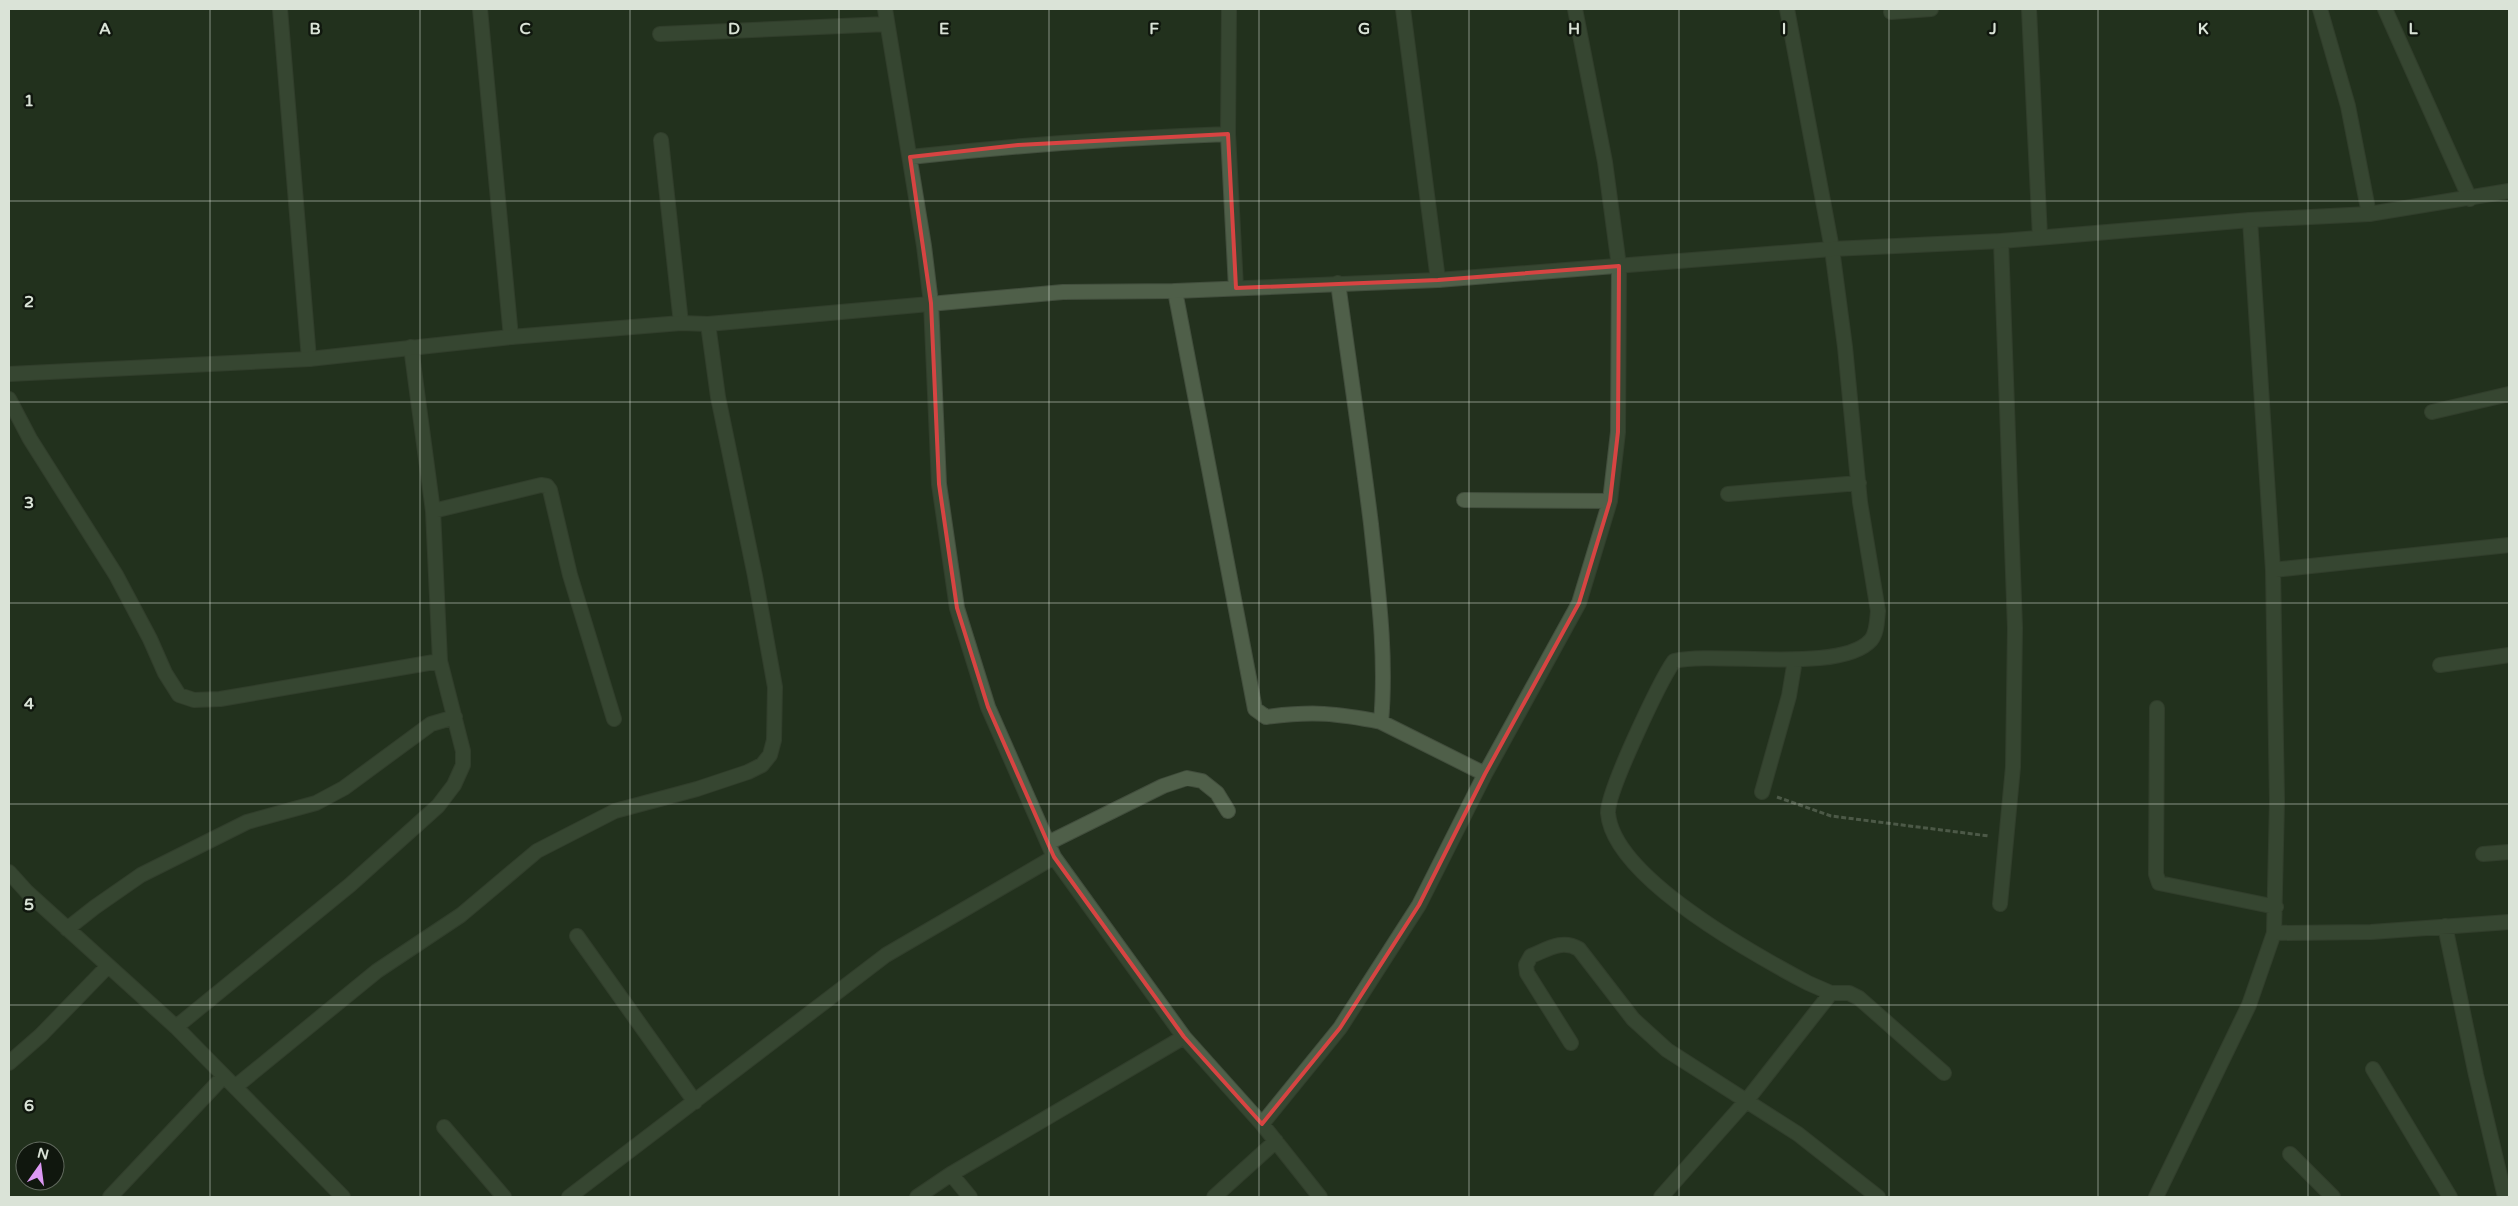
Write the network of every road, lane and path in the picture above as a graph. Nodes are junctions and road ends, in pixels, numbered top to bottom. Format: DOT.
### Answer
graph roads {
  1 [pos="280,9"];
  2 [pos="480,9"];
  3 [pos="885,9"];
  4 [pos="1229,9"];
  5 [pos="1403,9"];
  6 [pos="1575,9"];
  7 [pos="1787,9"];
  8 [pos="1931,9"];
  9 [pos="2029,9"];
  10 [pos="2320,9"];
  11 [pos="2385,9"];
  12 [pos="1891,12"];
  13 [pos="887,24"];
  14 [pos="660,34"];
  15 [pos="1228,134"];
  16 [pos="661,140"];
  17 [pos="910,158"];
  18 [pos="2509,191"];
  19 [pos="2470,198"];
  20 [pos="2369,214"];
  21 [pos="2250,220"];
  22 [pos="2040,238"];
  23 [pos="2001,241"];
  24 [pos="1832,249"];
  25 [pos="1619,266"];
  26 [pos="1438,280"];
  27 [pos="1338,283"];
  28 [pos="1236,288"];
  29 [pos="1175,291"];
  30 [pos="931,303"];
  31 [pos="681,323"];
  32 [pos="708,324"];
  33 [pos="511,337"];
  34 [pos="411,348"];
  35 [pos="309,359"];
  36 [pos="9,374"];
  37 [pos="2509,394"];
  38 [pos="9,399"];
  39 [pos="2432,412"];
  40 [pos="1859,483"];
  41 [pos="1728,494"];
  42 [pos="1464,500"];
  43 [pos="1610,501"];
  44 [pos="433,511"];
  45 [pos="2509,545"];
  46 [pos="2273,570"];
  47 [pos="2509,655"];
  48 [pos="1795,660"];
  49 [pos="440,661"];
  50 [pos="2440,665"];
  51 [pos="2157,708"];
  52 [pos="454,717"];
  53 [pos="614,719"];
  54 [pos="1381,722"];
  55 [pos="1485,774"];
  56 [pos="1762,792"];
  57 [pos="1228,811"];
  58 [pos="2005,838"];
  59 [pos="1048,843"];
  60 [pos="2509,852"];
  61 [pos="2482,854"];
  62 [pos="1054,857"];
  63 [pos="9,872"];
  64 [pos="2000,904"];
  65 [pos="2276,907"];
  66 [pos="2509,922"];
  67 [pos="2445,926"];
  68 [pos="67,929"];
  69 [pos="2274,933"];
  70 [pos="577,936"];
  71 [pos="108,966"];
  72 [pos="1831,993"];
  73 [pos="176,1027"];
  74 [pos="1184,1037"];
  75 [pos="1571,1042"];
  76 [pos="9,1063"];
  77 [pos="2373,1069"];
  78 [pos="1944,1073"];
  79 [pos="224,1076"];
  80 [pos="235,1087"];
  81 [pos="1747,1100"];
  82 [pos="695,1102"];
  83 [pos="1262,1124"];
  84 [pos="444,1127"];
  85 [pos="1276,1141"];
  86 [pos="2290,1154"];
  87 [pos="951,1174"];
  88 [pos="110,1197"];
  89 [pos="343,1197"];
  90 [pos="504,1197"];
  91 [pos="569,1197"];
  92 [pos="917,1197"];
  93 [pos="970,1197"];
  94 [pos="1214,1197"];
  95 [pos="1320,1197"];
  96 [pos="1661,1197"];
  97 [pos="1878,1197"];
  98 [pos="2156,1197"];
  99 [pos="2333,1197"];
  100 [pos="2450,1197"];
  101 [pos="2505,1197"];
  1 -- 35 [label="street"];
  2 -- 33 [label="street"];
  3 -- 13 [label="street"];
  4 -- 15 [label="street"];
  5 -- 26 [label="street"];
  6 -- 25 [label="street"];
  7 -- 24 [label="street"];
  8 -- 12 [label="street"];
  9 -- 22 [label="street"];
  10 -- 20 [label="street"];
  11 -- 19 [label="street"];
  13 -- 14 [label="street"];
  13 -- 17 [label="street"];
  15 -- 17 [label="street"];
  15 -- 28 [label="street"];
  16 -- 31 [label="street"];
  17 -- 30 [label="street"];
  18 -- 19 [label="street"];
  19 -- 20 [label="street"];
  20 -- 21 [label="street"];
  21 -- 22 [label="street"];
  21 -- 46 [label="street"];
  22 -- 23 [label="street"];
  23 -- 24 [label="street"];
  23 -- 58 [label="street"];
  24 -- 25 [label="street"];
  24 -- 40 [label="street"];
  25 -- 26 [label="street"];
  25 -- 43 [label="street"];
  26 -- 27 [label="street"];
  27 -- 28 [label="street"];
  27 -- 54 [label="street"];
  28 -- 29 [label="street"];
  29 -- 30 [label="street"];
  29 -- 54 [label="street"];
  30 -- 32 [label="street"];
  30 -- 59 [label="street"];
  31 -- 32 [label="street"];
  31 -- 33 [label="street"];
  32 -- 80 [label="street"];
  33 -- 34 [label="street"];
  34 -- 35 [label="street"];
  34 -- 44 [label="street"];
  35 -- 36 [label="street"];
  37 -- 39 [label="street"];
  38 -- 49 [label="street"];
  40 -- 41 [label="street"];
  40 -- 48 [label="street"];
  42 -- 43 [label="street"];
  43 -- 55 [label="street"];
  44 -- 49 [label="street"];
  44 -- 53 [label="street"];
  45 -- 46 [label="street"];
  46 -- 65 [label="street"];
  47 -- 50 [label="street"];
  48 -- 56 [label="street"];
  48 -- 72 [label="street"];
  49 -- 52 [label="street"];
  51 -- 65 [label="street"];
  52 -- 68 [label="street"];
  52 -- 73 [label="street"];
  54 -- 55 [label="street"];
  55 -- 83 [label="street"];
  56 -- 58 [label="path"];
  57 -- 59 [label="street"];
  58 -- 64 [label="street"];
  59 -- 62 [label="street"];
  60 -- 61 [label="street"];
  62 -- 74 [label="street"];
  62 -- 82 [label="street"];
  63 -- 68 [label="street"];
  65 -- 69 [label="street"];
  66 -- 67 [label="street"];
  67 -- 69 [label="street"];
  67 -- 101 [label="street"];
  68 -- 71 [label="street"];
  69 -- 98 [label="street"];
  70 -- 82 [label="street"];
  71 -- 73 [label="street"];
  71 -- 76 [label="street"];
  72 -- 78 [label="street"];
  72 -- 81 [label="street"];
  73 -- 79 [label="street"];
  74 -- 83 [label="street"];
  74 -- 87 [label="street"];
  75 -- 81 [label="street"];
  77 -- 100 [label="street"];
  79 -- 80 [label="street"];
  79 -- 88 [label="street"];
  80 -- 89 [label="street"];
  81 -- 96 [label="street"];
  81 -- 97 [label="street"];
  82 -- 91 [label="street"];
  83 -- 85 [label="street"];
  84 -- 90 [label="street"];
  85 -- 94 [label="street"];
  85 -- 95 [label="street"];
  86 -- 99 [label="street"];
  87 -- 92 [label="street"];
  87 -- 93 [label="street"];
}
